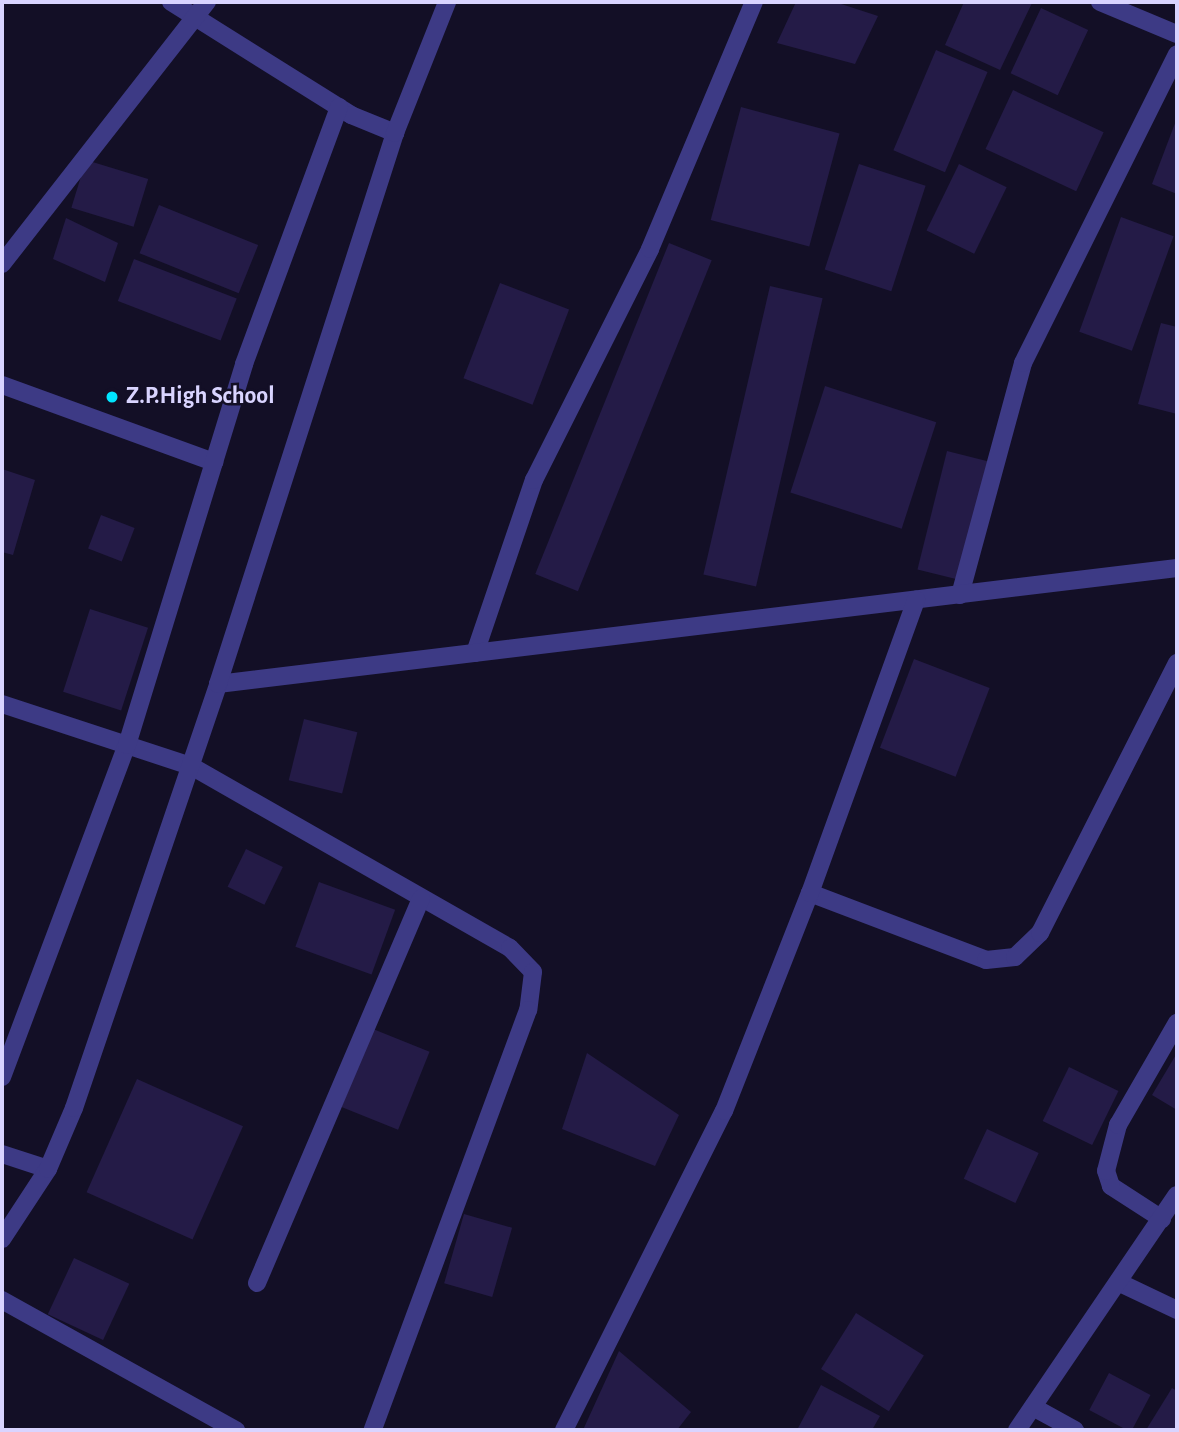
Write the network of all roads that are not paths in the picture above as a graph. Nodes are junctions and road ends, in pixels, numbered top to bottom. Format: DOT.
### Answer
graph roads {
  1 [pos="171,2"];
  2 [pos="207,2"];
  3 [pos="447,2"];
  4 [pos="754,2"];
  5 [pos="1100,2"];
  6 [pos="196,16"];
  7 [pos="1177,34"];
  8 [pos="1177,54"];
  9 [pos="345,111"];
  10 [pos="387,130"];
  11 [pos="2,264"];
  12 [pos="2,385"];
  13 [pos="214,462"];
  14 [pos="1176,566"];
  15 [pos="960,595"];
  16 [pos="916,600"];
  17 [pos="475,653"];
  18 [pos="1177,663"];
  19 [pos="218,684"];
  20 [pos="2,704"];
  21 [pos="133,746"];
  22 [pos="191,766"];
  23 [pos="810,893"];
  24 [pos="421,898"];
  25 [pos="1177,1023"];
  26 [pos="2,1077"];
  27 [pos="2,1154"];
  28 [pos="48,1169"];
  29 [pos="1177,1195"];
  30 [pos="1162,1219"];
  31 [pos="2,1239"];
  32 [pos="1118,1282"];
  33 [pos="257,1283"];
  34 [pos="2,1300"];
  35 [pos="1177,1310"];
  36 [pos="1033,1407"];
  37 [pos="236,1430"];
  38 [pos="373,1430"];
  39 [pos="564,1430"];
  40 [pos="1017,1430"];
  41 [pos="1075,1430"];
  1 -- 6 [label="street"];
  2 -- 6 [label="street"];
  3 -- 10 [label="street"];
  4 -- 17 [label="street"];
  5 -- 7 [label="street"];
  6 -- 9 [label="street"];
  6 -- 11 [label="street"];
  8 -- 15 [label="street"];
  9 -- 10 [label="street"];
  9 -- 13 [label="street"];
  10 -- 19 [label="street"];
  12 -- 13 [label="street"];
  13 -- 21 [label="street"];
  14 -- 15 [label="street"];
  15 -- 16 [label="street"];
  16 -- 17 [label="street"];
  16 -- 23 [label="street"];
  17 -- 19 [label="street"];
  18 -- 23 [label="street"];
  19 -- 22 [label="street"];
  20 -- 21 [label="street"];
  21 -- 22 [label="street"];
  21 -- 26 [label="street"];
  22 -- 24 [label="street"];
  22 -- 28 [label="street"];
  23 -- 39 [label="street"];
  24 -- 33 [label="street"];
  24 -- 38 [label="street"];
  25 -- 30 [label="street"];
  27 -- 28 [label="street"];
  28 -- 31 [label="street"];
  29 -- 30 [label="street"];
  30 -- 32 [label="street"];
  32 -- 35 [label="street"];
  32 -- 36 [label="street"];
  34 -- 37 [label="street"];
  36 -- 40 [label="street"];
  36 -- 41 [label="street"];
}
